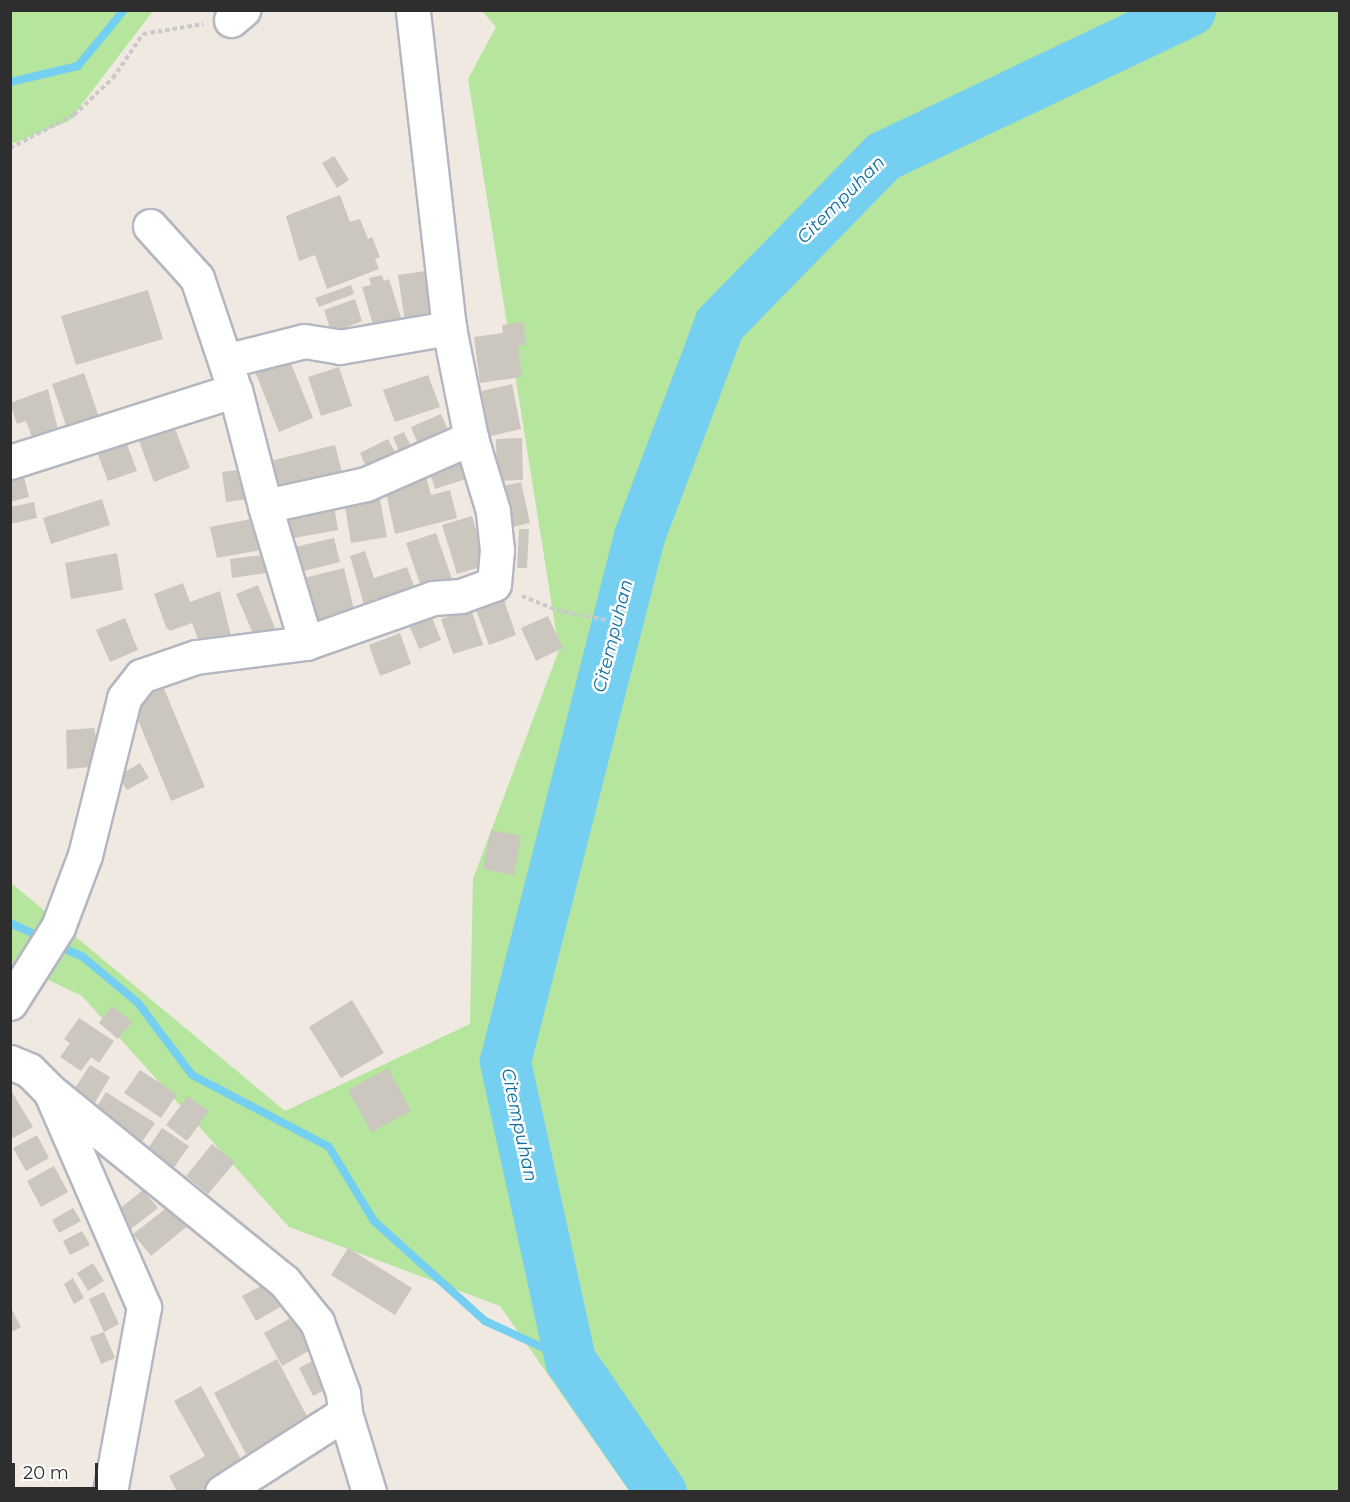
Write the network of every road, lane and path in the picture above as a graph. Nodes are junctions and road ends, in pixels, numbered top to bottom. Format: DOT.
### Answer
graph roads {
  1 [pos="413,10"];
  2 [pos="237,15"];
  3 [pos="10,148"];
  4 [pos="150,226"];
  5 [pos="449,328"];
  6 [pos="230,375"];
  7 [pos="471,438"];
  8 [pos="10,462"];
  9 [pos="265,506"];
  10 [pos="494,584"];
  11 [pos="606,620"];
  12 [pos="306,643"];
  13 [pos="10,1003"];
  14 [pos="10,1062"];
  15 [pos="50,1091"];
  16 [pos="345,1413"];
  17 [pos="110,1491"];
  18 [pos="222,1491"];
  19 [pos="369,1491"];
  1 -- 5 [label="street"];
  2 -- 3 [label="path"];
  4 -- 6 [label="street"];
  5 -- 6 [label="street"];
  5 -- 7 [label="street"];
  6 -- 8 [label="street"];
  6 -- 9 [label="street"];
  7 -- 9 [label="street"];
  7 -- 10 [label="street"];
  9 -- 12 [label="street"];
  10 -- 11 [label="path"];
  10 -- 12 [label="street"];
  12 -- 13 [label="street"];
  14 -- 15 [label="street"];
  15 -- 16 [label="street"];
  15 -- 17 [label="street"];
  16 -- 18 [label="street"];
  16 -- 19 [label="street"];
}
